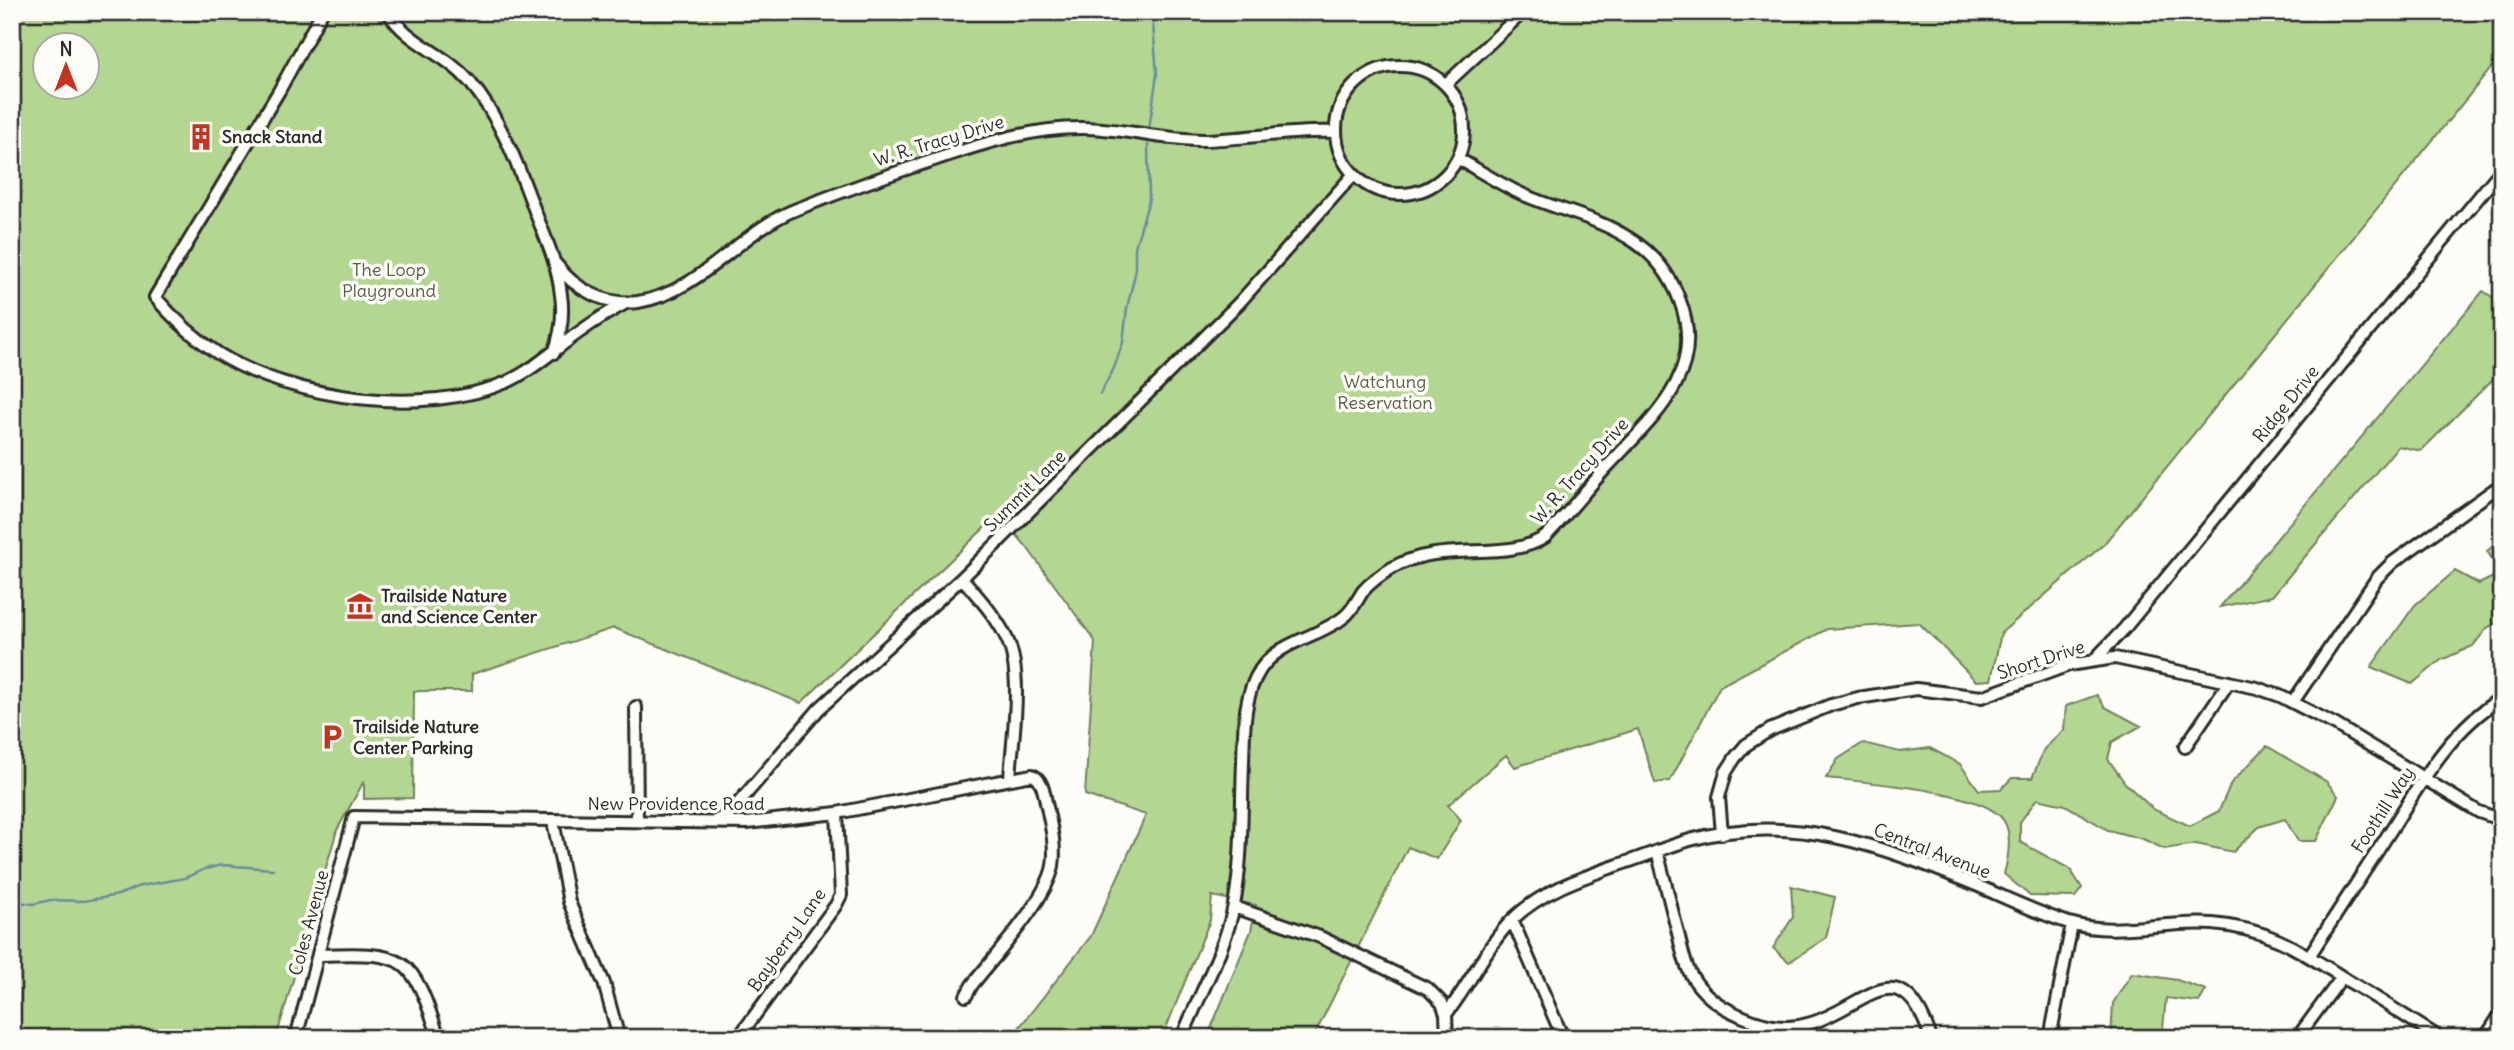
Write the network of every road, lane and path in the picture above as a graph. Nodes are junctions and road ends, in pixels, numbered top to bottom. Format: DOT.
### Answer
graph roads {
  1 [pos="322,12"];
  2 [pos="388,12"];
  3 [pos="1523,12"];
  4 [pos="1446,83"];
  5 [pos="1335,132"];
  6 [pos="1458,159"];
  7 [pos="2502,170"];
  8 [pos="1353,175"];
  9 [pos="556,264"];
  10 [pos="626,303"];
  11 [pos="554,353"];
  12 [pos="2502,484"];
  13 [pos="962,578"];
  14 [pos="2095,659"];
  15 [pos="2230,682"];
  16 [pos="2502,698"];
  17 [pos="2293,702"];
  18 [pos="636,707"];
  19 [pos="2185,747"];
  20 [pos="2424,778"];
  21 [pos="1010,779"];
  22 [pos="837,813"];
  23 [pos="354,817"];
  24 [pos="2502,820"];
  25 [pos="553,821"];
  26 [pos="637,821"];
  27 [pos="712,822"];
  28 [pos="1722,834"];
  29 [pos="1657,851"];
  30 [pos="1234,907"];
  31 [pos="1512,920"];
  32 [pos="2072,924"];
  33 [pos="319,955"];
  34 [pos="2310,955"];
  35 [pos="2342,976"];
  36 [pos="966,996"];
  37 [pos="2502,1012"];
  38 [pos="1446,1014"];
  39 [pos="296,1038"];
  40 [pos="439,1038"];
  41 [pos="619,1038"];
  42 [pos="738,1038"];
  43 [pos="1182,1038"];
  44 [pos="1447,1038"];
  45 [pos="1563,1038"];
  46 [pos="1931,1038"];
  47 [pos="2050,1038"];
  48 [pos="2297,1038"];
  49 [pos="2440,1038"];
  50 [pos="2485,1038"];
  1 -- 11 [label="street, W. R. Tracy Drive"];
  2 -- 9 [label="street, W. R. Tracy Drive"];
  3 -- 4 [label="street"];
  4 -- 5 [label="street"];
  4 -- 6 [label="street"];
  5 -- 8 [label="street"];
  5 -- 10 [label="street, W. R. Tracy Drive"];
  6 -- 8 [label="street"];
  6 -- 30 [label="street, W. R. Tracy Drive"];
  7 -- 14 [label="street, Ridge Drive"];
  8 -- 13 [label="street, Summit Lane"];
  9 -- 10 [label="street, W. R. Tracy Drive"];
  9 -- 11 [label="street, W. R. Tracy Drive"];
  10 -- 11 [label="street, W. R. Tracy Drive"];
  12 -- 17 [label="street"];
  13 -- 21 [label="street"];
  13 -- 27 [label="street, Summit Lane"];
  14 -- 15 [label="street, Short Drive"];
  14 -- 28 [label="street, Short Drive"];
  15 -- 17 [label="street, Short Drive"];
  15 -- 19 [label="street"];
  16 -- 20 [label="street, Foothill Way"];
  17 -- 20 [label="street, Short Drive"];
  18 -- 26 [label="street"];
  20 -- 24 [label="street, Short Drive"];
  20 -- 34 [label="street, Foothill Way"];
  21 -- 22 [label="street, New Providence Road"];
  21 -- 36 [label="street, New Providence Road"];
  22 -- 27 [label="street, New Providence Road"];
  22 -- 42 [label="street, Bayberry Lane"];
  23 -- 25 [label="street, New Providence Road"];
  23 -- 33 [label="street, Coles Avenue"];
  25 -- 26 [label="street, New Providence Road"];
  25 -- 41 [label="street"];
  26 -- 27 [label="street, New Providence Road"];
  28 -- 29 [label="street, Central Avenue"];
  28 -- 32 [label="street, Central Avenue"];
  29 -- 31 [label="street, Central Avenue"];
  29 -- 46 [label="street"];
  30 -- 38 [label="street"];
  30 -- 43 [label="street, W. R. Tracy Drive"];
  31 -- 38 [label="street, Central Avenue"];
  31 -- 45 [label="street"];
  32 -- 34 [label="street, Central Avenue"];
  32 -- 47 [label="street"];
  33 -- 39 [label="street, Coles Avenue"];
  33 -- 40 [label="street"];
  34 -- 35 [label="street, Central Avenue"];
  35 -- 48 [label="street"];
  35 -- 49 [label="street, Central Avenue"];
  37 -- 50 [label="street"];
  38 -- 44 [label="street"];
}
